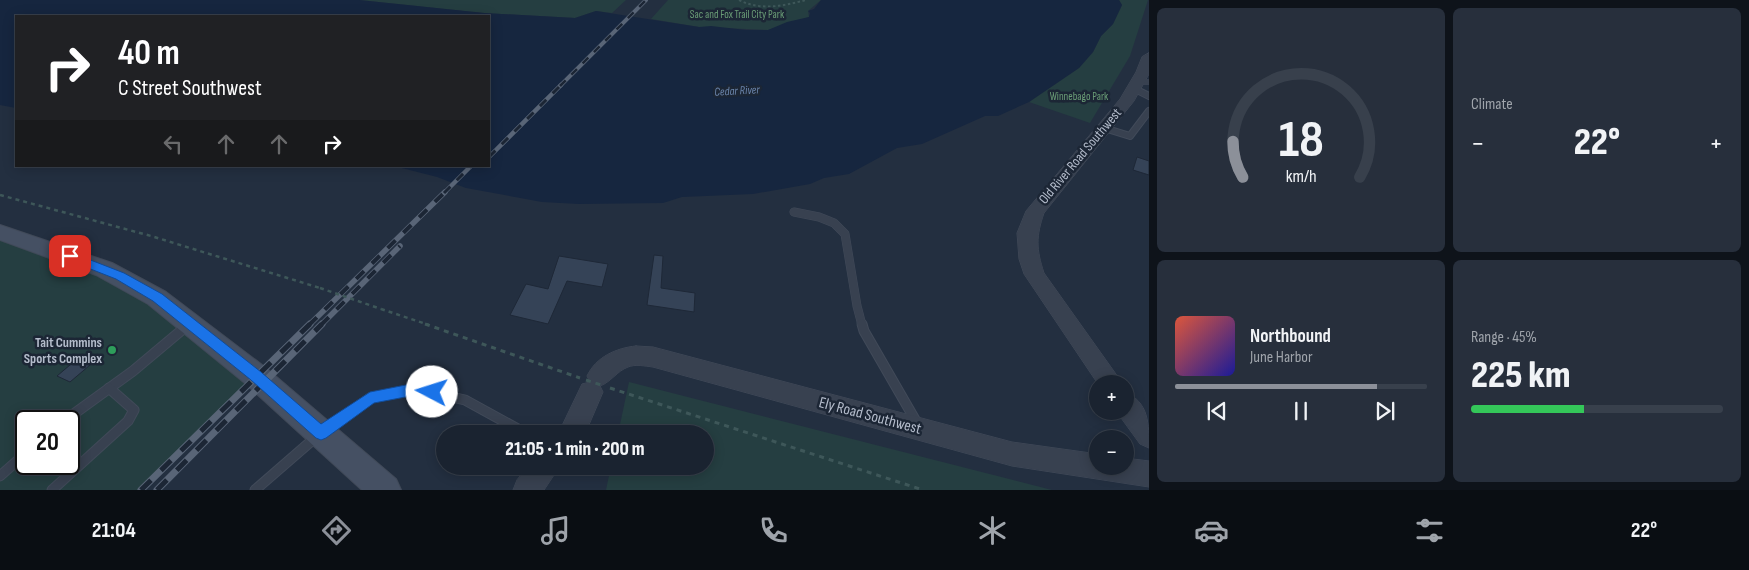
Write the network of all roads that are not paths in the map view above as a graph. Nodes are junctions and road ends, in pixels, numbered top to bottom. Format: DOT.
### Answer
graph roads {
  1 [pos="1149,57"];
  2 [pos="1142,87"];
  3 [pos="1149,111"];
  4 [pos="1104,128"];
  5 [pos="794,212"];
  6 [pos="0,232"];
  7 [pos="190,323"];
  8 [pos="1105,375"];
  9 [pos="109,388"];
  10 [pos="79,410"];
  11 [pos="1134,415"];
  12 [pos="511,425"];
  13 [pos="577,425"];
  14 [pos="920,429"];
  15 [pos="321,433"];
  16 [pos="1149,436"];
  17 [pos="15,463"];
  18 [pos="1149,474"];
  19 [pos="539,475"];
  20 [pos="0,476"];
  21 [pos="52,490"];
  22 [pos="255,490"];
  23 [pos="385,490"];
  24 [pos="527,490"];
  1 -- 2 [label="street, Old River Road Southwest"];
  2 -- 4 [label="street, Old River Road Southwest"];
  3 -- 4 [label="lane"];
  4 -- 8 [label="street, Old River Road Southwest"];
  5 -- 14 [label="lane"];
  6 -- 7 [label="main road"];
  7 -- 9 [label="lane"];
  7 -- 15 [label="main road"];
  9 -- 10 [label="lane"];
  9 -- 21 [label="lane"];
  11 -- 16 [label="street"];
  12 -- 15 [label="lane"];
  13 -- 14 [label="street, Ely Road Southwest"];
  14 -- 18 [label="street, Ely Road Southwest"];
  15 -- 22 [label="lane"];
  15 -- 23 [label="main road"];
  17 -- 20 [label="lane"];
  19 -- 24 [label="street"];
}
